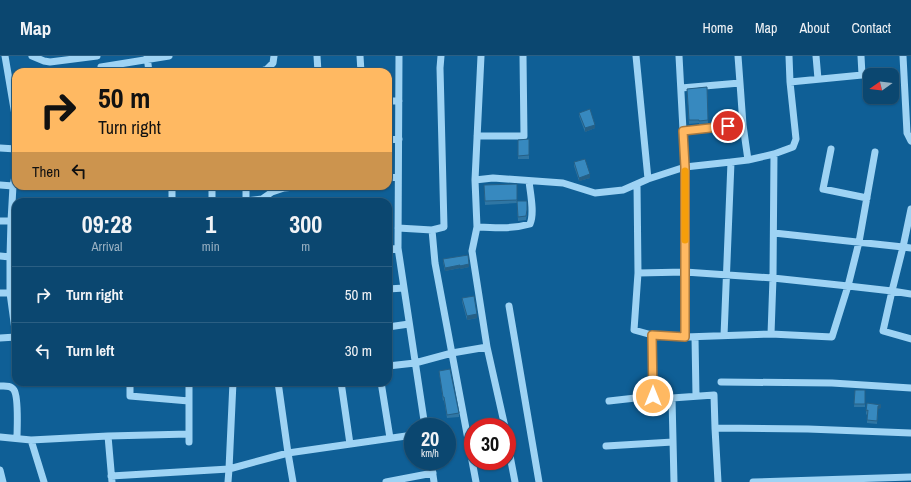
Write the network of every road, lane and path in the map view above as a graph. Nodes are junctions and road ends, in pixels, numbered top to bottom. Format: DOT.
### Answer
graph roads {
  1 [pos="5,56"];
  2 [pos="32,56"];
  3 [pos="98,56"];
  4 [pos="168,56"];
  5 [pos="274,56"];
  6 [pos="317,56"];
  7 [pos="360,56"];
  8 [pos="399,56"];
  9 [pos="440,56"];
  10 [pos="481,56"];
  11 [pos="524,56"];
  12 [pos="636,56"];
  13 [pos="679,56"];
  14 [pos="738,56"];
  15 [pos="789,56"];
  16 [pos="816,56"];
  17 [pos="860,56"];
  18 [pos="903,56"];
  19 [pos="147,58"];
  20 [pos="56,59"];
  21 [pos="102,68"];
  22 [pos="106,68"];
  23 [pos="148,68"];
  24 [pos="268,68"];
  25 [pos="318,68"];
  26 [pos="361,68"];
  27 [pos="818,79"];
  28 [pos="790,82"];
  29 [pos="740,83"];
  30 [pos="681,88"];
  31 [pos="12,89"];
  32 [pos="399,100"];
  33 [pos="392,101"];
  34 [pos="743,125"];
  35 [pos="683,131"];
  36 [pos="477,136"];
  37 [pos="399,139"];
  38 [pos="392,140"];
  39 [pos="911,141"];
  40 [pos="0,148"];
  41 [pos="12,149"];
  42 [pos="831,149"];
  43 [pos="875,152"];
  44 [pos="774,154"];
  45 [pos="748,160"];
  46 [pos="731,162"];
  47 [pos="685,167"];
  48 [pos="398,177"];
  49 [pos="392,178"];
  50 [pos="648,179"];
  51 [pos="475,180"];
  52 [pos="529,181"];
  53 [pos="637,184"];
  54 [pos="0,185"];
  55 [pos="12,186"];
  56 [pos="278,190"];
  57 [pos="263,198"];
  58 [pos="867,198"];
  59 [pos="911,209"];
  60 [pos="0,221"];
  61 [pos="12,221"];
  62 [pos="477,227"];
  63 [pos="398,228"];
  64 [pos="432,230"];
  65 [pos="774,233"];
  66 [pos="859,242"];
  67 [pos="903,247"];
  68 [pos="398,248"];
  69 [pos="911,248"];
  70 [pos="392,249"];
  71 [pos="0,256"];
  72 [pos="12,256"];
  73 [pos="685,272"];
  74 [pos="638,273"];
  75 [pos="727,274"];
  76 [pos="773,278"];
  77 [pos="848,286"];
  78 [pos="404,288"];
  79 [pos="392,289"];
  80 [pos="892,291"];
  81 [pos="12,293"];
  82 [pos="0,294"];
  83 [pos="911,294"];
  84 [pos="509,306"];
  85 [pos="409,324"];
  86 [pos="392,326"];
  87 [pos="771,334"];
  88 [pos="652,335"];
  89 [pos="724,336"];
  90 [pos="12,337"];
  91 [pos="685,337"];
  92 [pos="695,337"];
  93 [pos="0,338"];
  94 [pos="911,339"];
  95 [pos="487,347"];
  96 [pos="452,353"];
  97 [pos="415,362"];
  98 [pos="392,365"];
  99 [pos="722,382"];
  100 [pos="0,386"];
  101 [pos="130,386"];
  102 [pos="189,386"];
  103 [pos="233,386"];
  104 [pos="279,386"];
  105 [pos="342,386"];
  106 [pos="382,386"];
  107 [pos="911,388"];
  108 [pos="653,396"];
  109 [pos="696,396"];
  110 [pos="672,398"];
  111 [pos="189,401"];
  112 [pos="609,401"];
  113 [pos="424,418"];
  114 [pos="503,418"];
  115 [pos="715,428"];
  116 [pos="911,433"];
  117 [pos="189,434"];
  118 [pos="108,436"];
  119 [pos="404,436"];
  120 [pos="0,437"];
  121 [pos="17,438"];
  122 [pos="390,438"];
  123 [pos="31,440"];
  124 [pos="189,442"];
  125 [pos="673,442"];
  126 [pos="350,444"];
  127 [pos="606,446"];
  128 [pos="288,453"];
  129 [pos="0,470"];
  130 [pos="229,470"];
  131 [pos="432,470"];
  132 [pos="513,470"];
  133 [pos="433,473"];
  134 [pos="911,477"];
  135 [pos="112,479"];
  136 [pos="3,482"];
  137 [pos="44,482"];
  138 [pos="228,482"];
  139 [pos="293,482"];
  140 [pos="386,482"];
  141 [pos="434,482"];
  142 [pos="476,482"];
  143 [pos="515,482"];
  144 [pos="539,482"];
  145 [pos="674,482"];
  146 [pos="718,482"];
  147 [pos="753,482"];
  1 -- 31 [label="street"];
  2 -- 20 [label="street"];
  3 -- 20 [label="street"];
  3 -- 21 [label="street"];
  4 -- 19 [label="street"];
  5 -- 24 [label="street"];
  6 -- 25 [label="street"];
  7 -- 26 [label="street"];
  8 -- 32 [label="street"];
  9 -- 64 [label="street"];
  10 -- 36 [label="street"];
  11 -- 36 [label="street"];
  12 -- 50 [label="street"];
  13 -- 30 [label="street"];
  14 -- 29 [label="street"];
  15 -- 28 [label="street"];
  16 -- 27 [label="street"];
  17 -- 27 [label="street"];
  18 -- 39 [label="street"];
  19 -- 22 [label="street"];
  19 -- 23 [label="street"];
  27 -- 28 [label="street"];
  28 -- 44 [label="street"];
  29 -- 30 [label="street"];
  29 -- 34 [label="street"];
  30 -- 35 [label="street"];
  32 -- 33 [label="street"];
  32 -- 37 [label="street"];
  34 -- 35 [label="street"];
  34 -- 45 [label="street"];
  35 -- 47 [label="street"];
  36 -- 51 [label="street"];
  37 -- 38 [label="street"];
  37 -- 48 [label="street"];
  40 -- 41 [label="street"];
  42 -- 58 [label="street"];
  43 -- 58 [label="street"];
  44 -- 45 [label="street"];
  44 -- 65 [label="street"];
  45 -- 46 [label="street"];
  46 -- 47 [label="street"];
  46 -- 75 [label="street"];
  47 -- 50 [label="street"];
  47 -- 73 [label="street"];
  48 -- 49 [label="street"];
  48 -- 63 [label="street"];
  50 -- 53 [label="street"];
  51 -- 52 [label="street"];
  51 -- 62 [label="street"];
  52 -- 53 [label="street"];
  52 -- 62 [label="street"];
  53 -- 74 [label="street"];
  54 -- 55 [label="street"];
  56 -- 57 [label="street"];
  58 -- 66 [label="street"];
  59 -- 67 [label="street"];
  60 -- 61 [label="street"];
  62 -- 95 [label="street"];
  63 -- 64 [label="street"];
  63 -- 68 [label="street"];
  64 -- 96 [label="street"];
  65 -- 66 [label="street"];
  65 -- 76 [label="street"];
  66 -- 67 [label="street"];
  66 -- 77 [label="street"];
  67 -- 69 [label="street"];
  67 -- 80 [label="street"];
  68 -- 70 [label="street"];
  68 -- 78 [label="street"];
  71 -- 72 [label="street"];
  73 -- 74 [label="street"];
  73 -- 75 [label="street"];
  73 -- 91 [label="street"];
  74 -- 88 [label="street"];
  75 -- 76 [label="street"];
  75 -- 89 [label="street"];
  76 -- 77 [label="street"];
  76 -- 87 [label="street"];
  77 -- 80 [label="street"];
  77 -- 87 [label="street"];
  78 -- 79 [label="street"];
  78 -- 85 [label="street"];
  80 -- 83 [label="street"];
  80 -- 94 [label="street"];
  81 -- 82 [label="street"];
  84 -- 144 [label="street"];
  85 -- 86 [label="street"];
  85 -- 97 [label="street"];
  87 -- 89 [label="street"];
  88 -- 91 [label="street"];
  88 -- 108 [label="street"];
  89 -- 92 [label="street"];
  90 -- 93 [label="street"];
  91 -- 92 [label="street"];
  92 -- 109 [label="street"];
  95 -- 96 [label="street"];
  95 -- 114 [label="street"];
  96 -- 97 [label="street"];
  96 -- 142 [label="street"];
  97 -- 98 [label="street"];
  97 -- 113 [label="street"];
  99 -- 107 [label="street"];
  100 -- 121 [label="street"];
  101 -- 111 [label="street"];
  102 -- 111 [label="street"];
  103 -- 130 [label="street"];
  104 -- 128 [label="street"];
  105 -- 126 [label="street"];
  106 -- 122 [label="street"];
  108 -- 110 [label="street"];
  108 -- 112 [label="street"];
  109 -- 110 [label="street"];
  109 -- 115 [label="street"];
  110 -- 125 [label="street"];
  111 -- 117 [label="street"];
  115 -- 116 [label="street"];
  115 -- 146 [label="street"];
  117 -- 118 [label="street"];
  117 -- 124 [label="street"];
  118 -- 123 [label="street"];
  118 -- 135 [label="street"];
  119 -- 122 [label="street"];
  120 -- 121 [label="street"];
  121 -- 123 [label="street"];
  122 -- 126 [label="street"];
  123 -- 137 [label="street"];
  125 -- 127 [label="street"];
  125 -- 145 [label="street"];
  126 -- 128 [label="street"];
  128 -- 130 [label="street"];
  128 -- 139 [label="street"];
  129 -- 136 [label="street"];
  130 -- 135 [label="street"];
  130 -- 138 [label="street"];
  131 -- 133 [label="street"];
  132 -- 143 [label="street"];
  133 -- 140 [label="street"];
  133 -- 141 [label="street"];
  134 -- 147 [label="street"];
}
